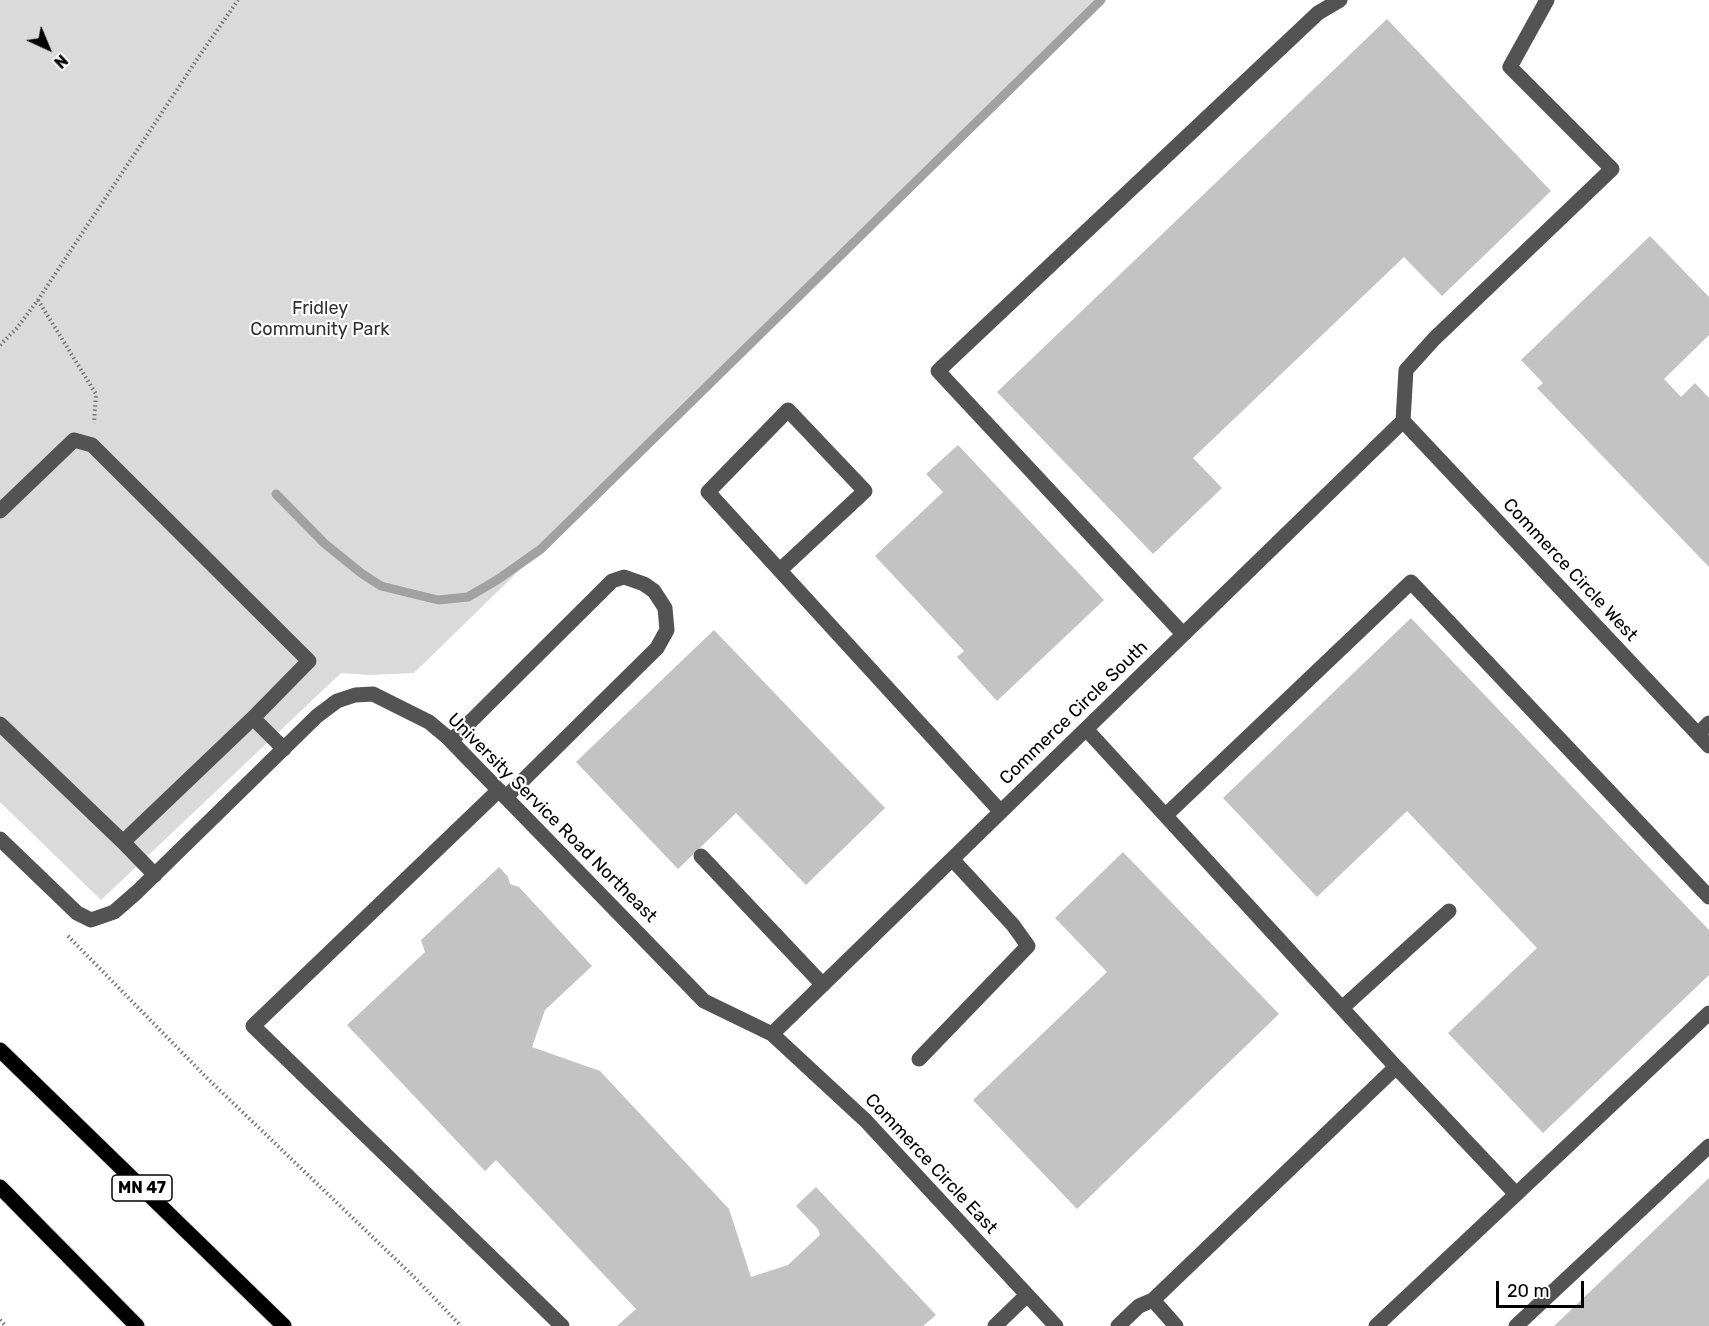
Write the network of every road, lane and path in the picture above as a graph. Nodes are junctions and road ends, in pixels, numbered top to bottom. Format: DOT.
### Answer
graph roads {
  1 [pos="238,0"];
  2 [pos="1340,0"];
  3 [pos="1547,0"];
  4 [pos="38,300"];
  5 [pos="0,345"];
  6 [pos="1403,421"];
  7 [pos="92,445"];
  8 [pos="0,511"];
  9 [pos="780,570"];
  10 [pos="1183,634"];
  11 [pos="253,718"];
  12 [pos="0,724"];
  13 [pos="1086,729"];
  14 [pos="1703,729"];
  15 [pos="451,741"];
  16 [pos="1709,746"];
  17 [pos="284,749"];
  18 [pos="502,793"];
  19 [pos="1001,812"];
  20 [pos="1166,815"];
  21 [pos="0,839"];
  22 [pos="123,842"];
  23 [pos="701,856"];
  24 [pos="952,859"];
  25 [pos="155,875"];
  26 [pos="1709,897"];
  27 [pos="1449,911"];
  28 [pos="62,930"];
  29 [pos="823,985"];
  30 [pos="1342,1008"];
  31 [pos="1709,1013"];
  32 [pos="772,1034"];
  33 [pos="0,1050"];
  34 [pos="919,1059"];
  35 [pos="1396,1067"];
  36 [pos="1709,1146"];
  37 [pos="0,1187"];
  38 [pos="1516,1194"];
  39 [pos="1027,1294"];
  40 [pos="1153,1300"];
  41 [pos="0,1320"];
  42 [pos="6,1326"];
  43 [pos="137,1326"];
  44 [pos="285,1326"];
  45 [pos="461,1326"];
  46 [pos="562,1326"];
  47 [pos="995,1326"];
  48 [pos="1056,1326"];
  49 [pos="1118,1326"];
  50 [pos="1176,1326"];
  51 [pos="1376,1326"];
  52 [pos="1516,1326"];
  1 -- 4 [label="path"];
  2 -- 10 [label="street"];
  3 -- 6 [label="street"];
  4 -- 5 [label="path"];
  4 -- 7 [label="path"];
  6 -- 10 [label="street, Commerce Circle South"];
  6 -- 14 [label="street, Commerce Circle West"];
  7 -- 8 [label="street"];
  7 -- 11 [label="street"];
  9 -- 9 [label="street"];
  9 -- 19 [label="street"];
  10 -- 13 [label="street, Commerce Circle South"];
  11 -- 17 [label="street"];
  11 -- 22 [label="street"];
  12 -- 22 [label="street"];
  13 -- 19 [label="street, Commerce Circle South"];
  13 -- 20 [label="street"];
  14 -- 16 [label="street, Commerce Circle West"];
  15 -- 17 [label="street, University Service Road Northeast"];
  15 -- 18 [label="street, University Service Road Northeast"];
  15 -- 18 [label="street"];
  17 -- 25 [label="street, University Service Road Northeast"];
  18 -- 32 [label="street, University Service Road Northeast"];
  18 -- 46 [label="street"];
  19 -- 24 [label="street, Commerce Circle South"];
  20 -- 26 [label="street"];
  20 -- 30 [label="street"];
  21 -- 25 [label="street, University Service Road Northeast"];
  22 -- 25 [label="street"];
  23 -- 29 [label="street"];
  24 -- 29 [label="street, Commerce Circle South"];
  24 -- 34 [label="street"];
  27 -- 30 [label="street"];
  28 -- 45 [label="path"];
  29 -- 32 [label="street, Commerce Circle South"];
  30 -- 35 [label="street"];
  31 -- 38 [label="street"];
  32 -- 39 [label="street, Commerce Circle East"];
  33 -- 44 [label="main road, MN 47"];
  35 -- 38 [label="street"];
  35 -- 40 [label="street"];
  36 -- 52 [label="street"];
  37 -- 43 [label="main road"];
  38 -- 51 [label="street"];
  39 -- 47 [label="street"];
  39 -- 48 [label="street, Commerce Circle East"];
  40 -- 49 [label="street"];
  40 -- 50 [label="street"];
  41 -- 42 [label="path"];
}
